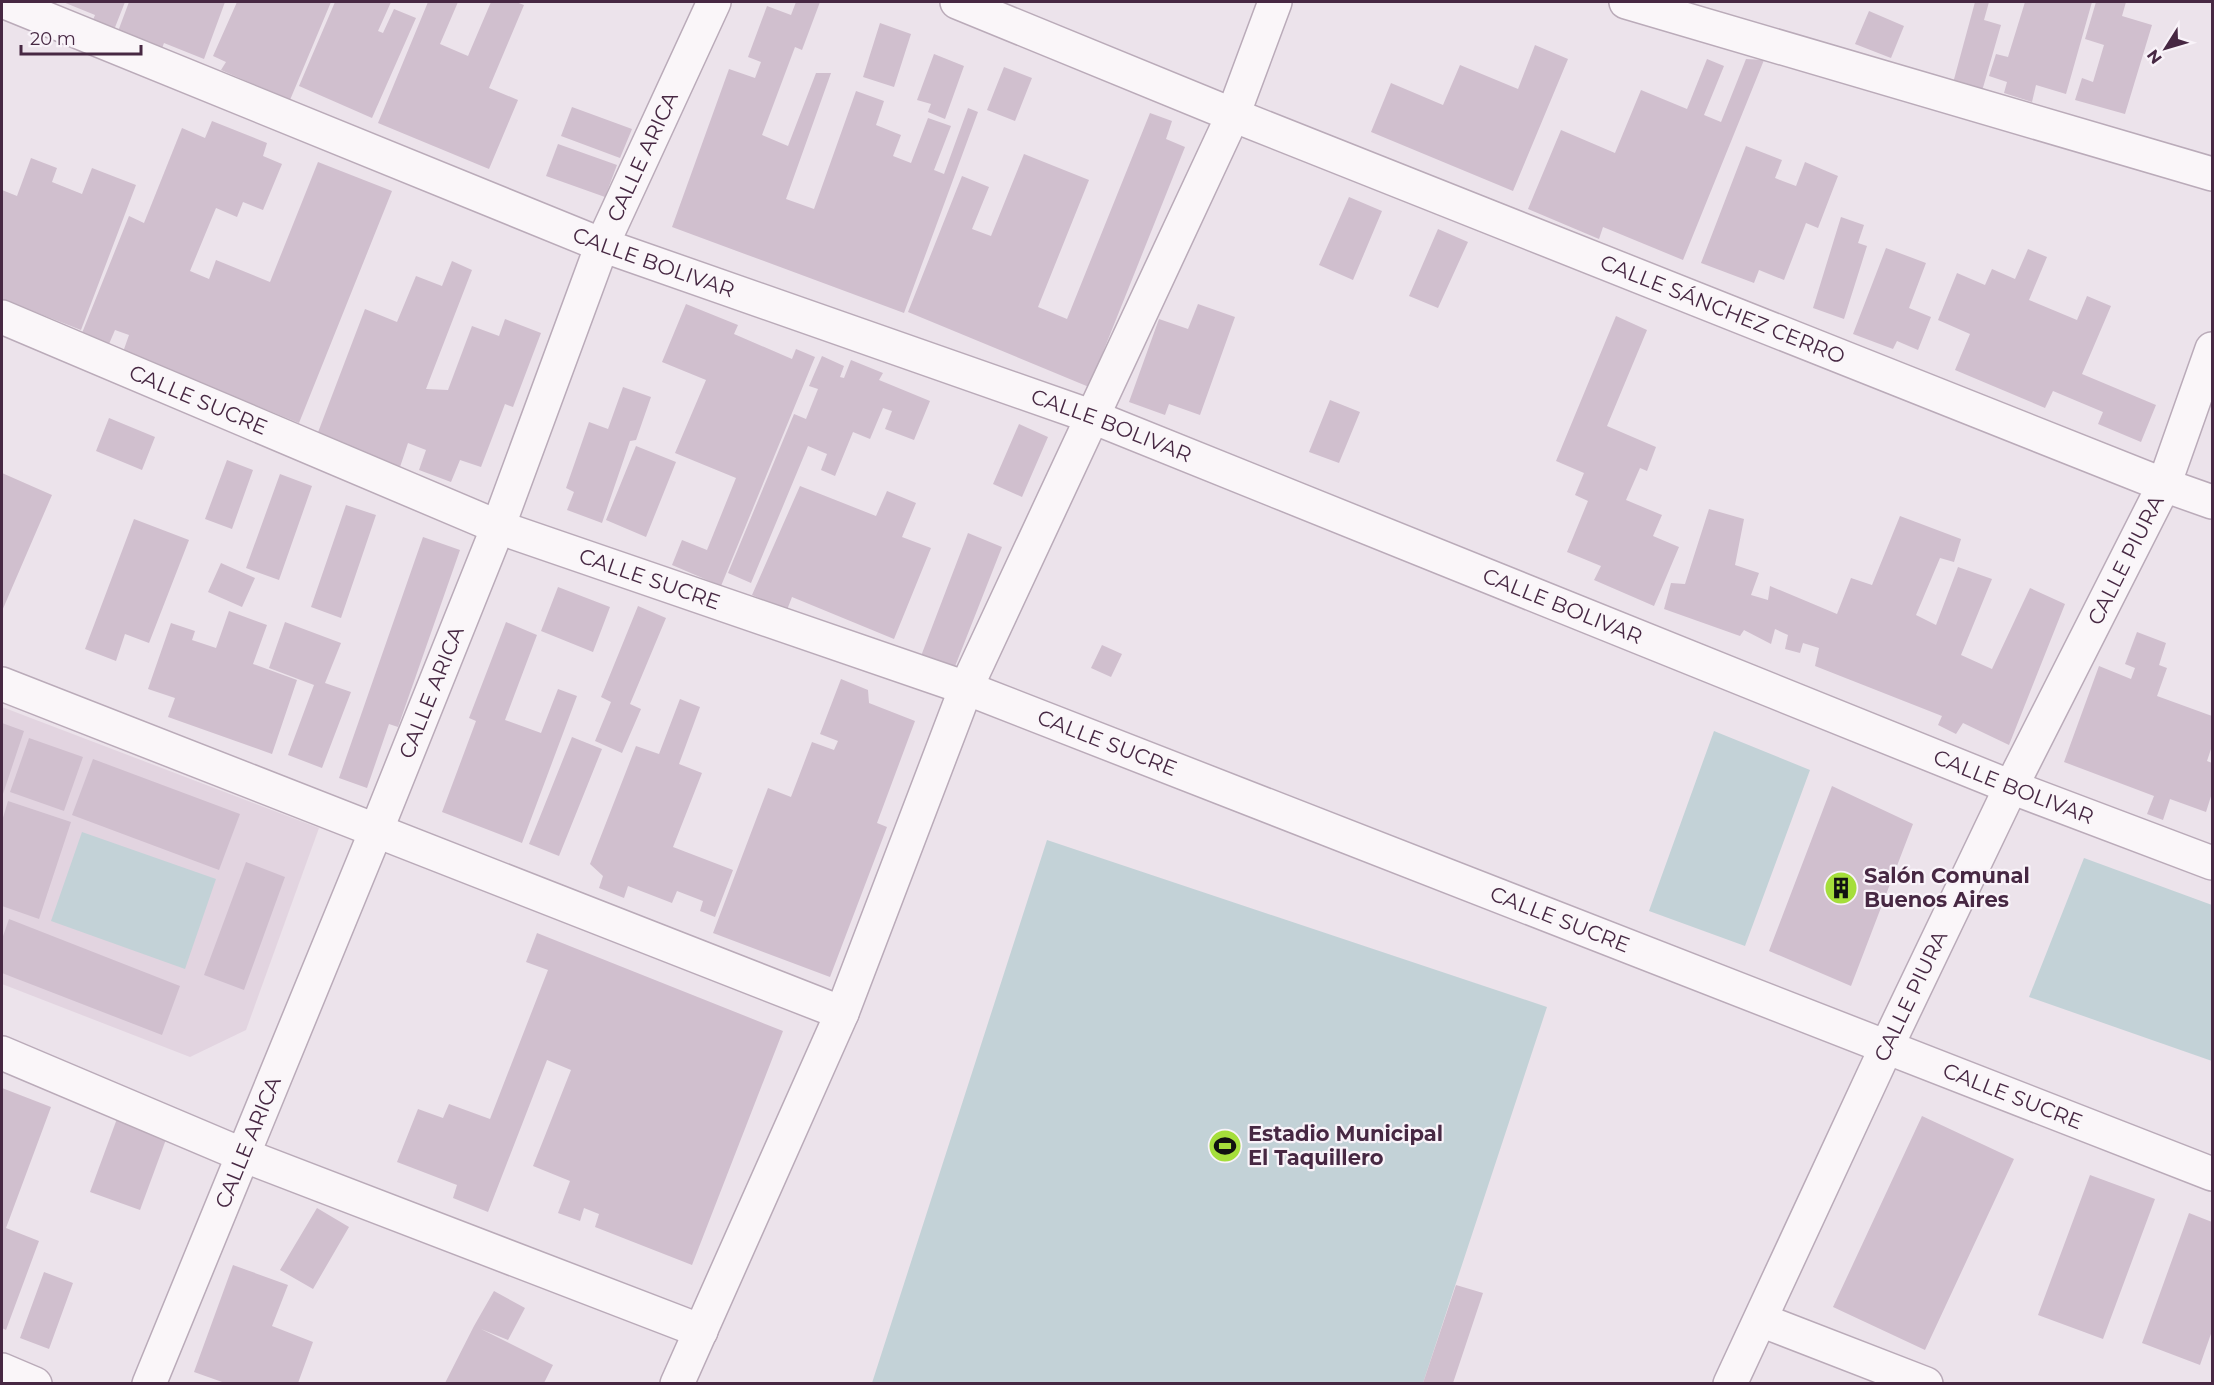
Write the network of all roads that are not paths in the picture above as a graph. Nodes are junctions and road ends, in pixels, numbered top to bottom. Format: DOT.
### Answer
graph roads {
  1 [pos="5,2"];
  2 [pos="714,2"];
  3 [pos="957,2"];
  4 [pos="1275,2"];
  5 [pos="1626,2"];
  6 [pos="1233,115"];
  7 [pos="2212,174"];
  8 [pos="602,245"];
  9 [pos="2,317"];
  10 [pos="2212,350"];
  11 [pos="1093,417"];
  12 [pos="2164,485"];
  13 [pos="2212,502"];
  14 [pos="498,527"];
  15 [pos="2,684"];
  16 [pos="966,688"];
  17 [pos="2011,787"];
  18 [pos="376,831"];
  19 [pos="2212,863"];
  20 [pos="842,1013"];
  21 [pos="1886,1048"];
  22 [pos="2,1053"];
  23 [pos="243,1155"];
  24 [pos="2212,1174"];
  25 [pos="1761,1320"];
  26 [pos="700,1331"];
  27 [pos="2,1370"];
  28 [pos="35,1383"];
  29 [pos="149,1383"];
  30 [pos="677,1383"];
  31 [pos="1730,1383"];
  32 [pos="1926,1383"];
  1 -- 8 [label="street, CALLE BOLIVAR"];
  2 -- 8 [label="street, CALLE ARICA"];
  3 -- 6 [label="street, CALLE SÁNCHEZ CERRO"];
  4 -- 6 [label="street"];
  5 -- 7 [label="street"];
  6 -- 11 [label="street"];
  6 -- 12 [label="street, CALLE SÁNCHEZ CERRO"];
  8 -- 11 [label="street, CALLE BOLIVAR"];
  8 -- 14 [label="street, CALLE ARICA"];
  9 -- 14 [label="street, CALLE SUCRE"];
  10 -- 12 [label="street, CALLE PIURA"];
  11 -- 16 [label="street"];
  11 -- 17 [label="street, CALLE BOLIVAR"];
  12 -- 13 [label="street, CALLE SÁNCHEZ CERRO"];
  12 -- 17 [label="street, CALLE PIURA"];
  14 -- 16 [label="street, CALLE SUCRE"];
  14 -- 18 [label="street, CALLE ARICA"];
  15 -- 18 [label="street"];
  16 -- 20 [label="street"];
  16 -- 21 [label="street, CALLE SUCRE"];
  17 -- 19 [label="street, CALLE BOLIVAR"];
  17 -- 21 [label="street, CALLE PIURA"];
  18 -- 20 [label="street"];
  18 -- 23 [label="street, CALLE ARICA"];
  20 -- 26 [label="street"];
  21 -- 24 [label="street, CALLE SUCRE"];
  21 -- 25 [label="street, CALLE PIURA"];
  22 -- 23 [label="street"];
  23 -- 26 [label="street"];
  23 -- 29 [label="street, CALLE ARICA"];
  25 -- 31 [label="street, CALLE PIURA"];
  25 -- 32 [label="street"];
  26 -- 30 [label="street"];
  27 -- 28 [label="street"];
}
